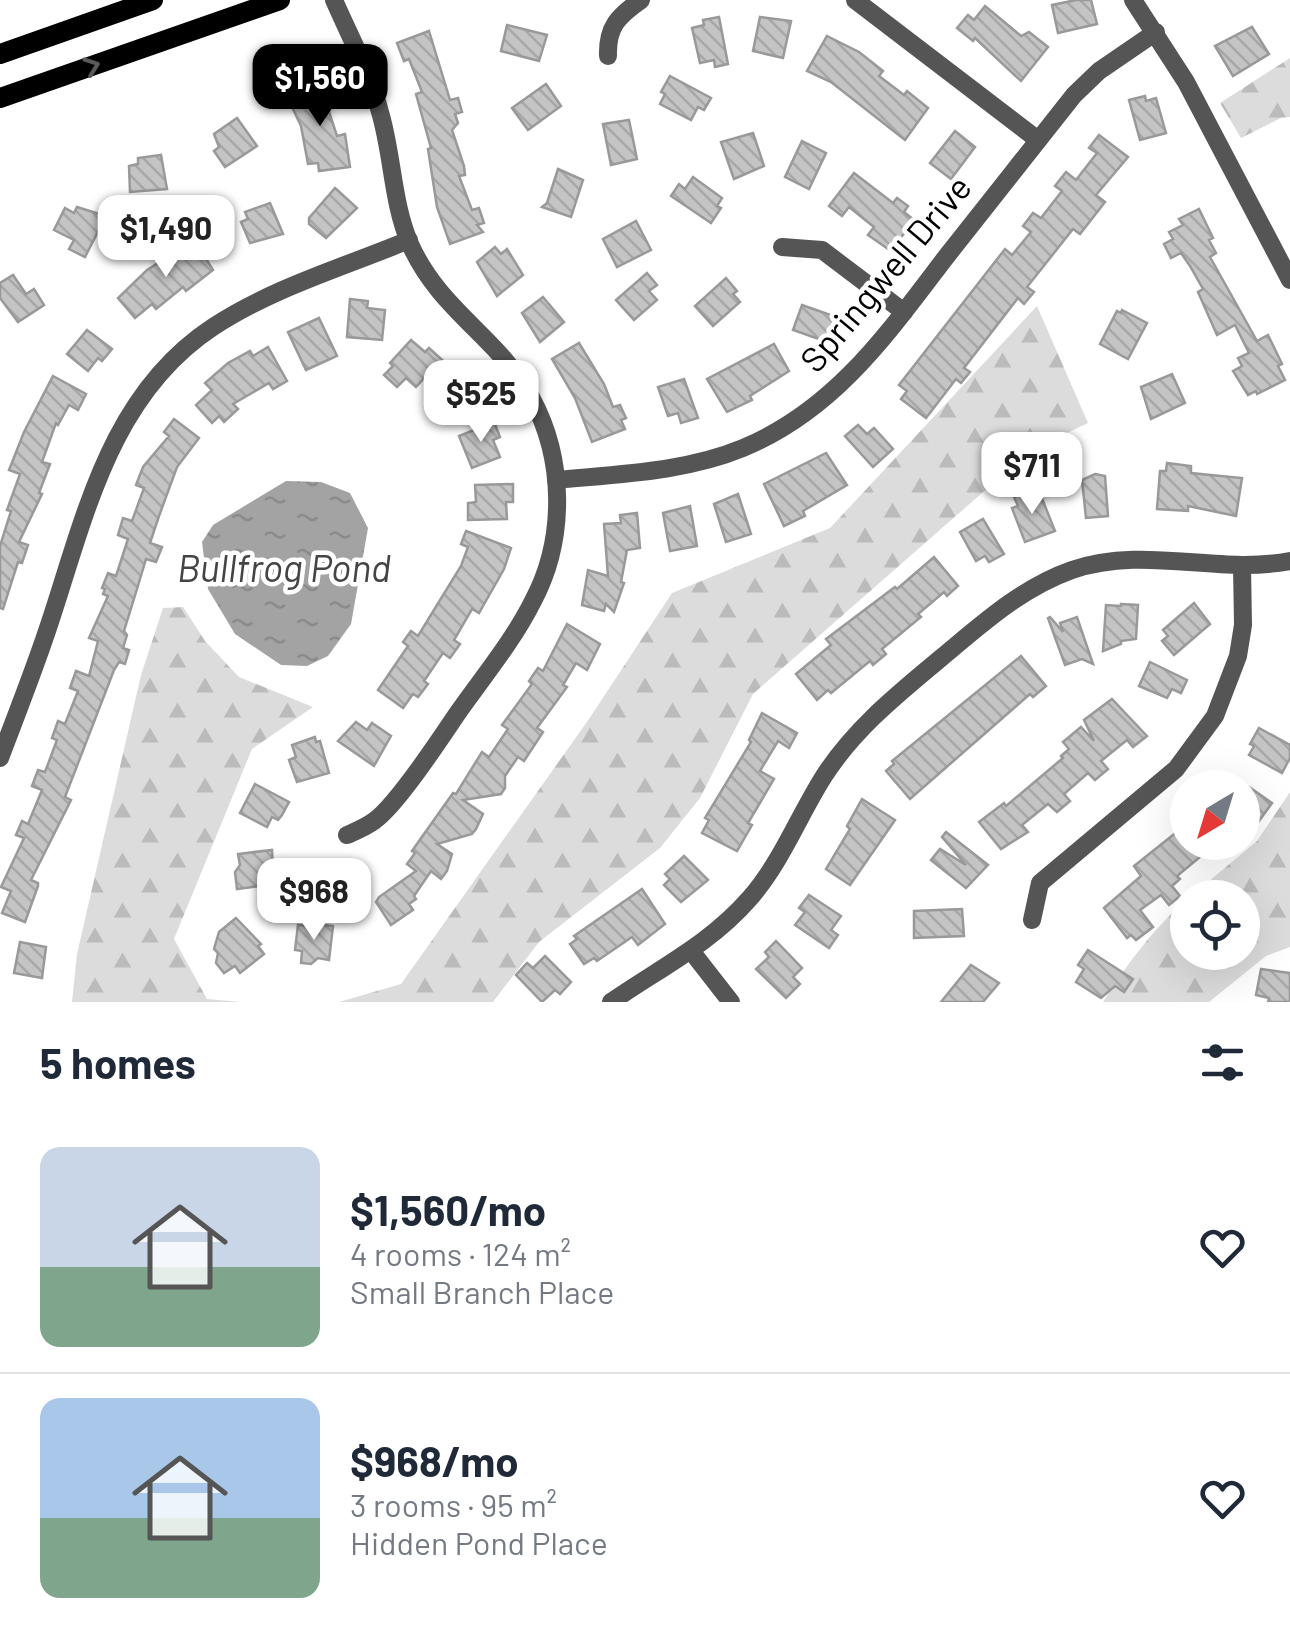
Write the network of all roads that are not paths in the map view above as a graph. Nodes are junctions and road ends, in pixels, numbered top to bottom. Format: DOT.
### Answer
graph roads {
  1 [pos="153,0"];
  2 [pos="280,0"];
  3 [pos="334,0"];
  4 [pos="642,0"];
  5 [pos="855,0"];
  6 [pos="1134,0"];
  7 [pos="1156,32"];
  8 [pos="0,54"];
  9 [pos="608,56"];
  10 [pos="0,98"];
  11 [pos="1038,140"];
  12 [pos="408,240"];
  13 [pos="782,248"];
  14 [pos="1290,280"];
  15 [pos="904,312"];
  16 [pos="556,480"];
  17 [pos="1290,561"];
  18 [pos="1242,566"];
  19 [pos="0,758"];
  20 [pos="347,835"];
  21 [pos="1032,920"];
  22 [pos="692,952"];
  23 [pos="611,1002"];
  24 [pos="731,1002"];
  1 -- 8 [label="main road"];
  10 -- 2 [label="main road, one-way"];
  3 -- 12 [label="street"];
  4 -- 9 [label="street"];
  5 -- 11 [label="street"];
  6 -- 7 [label="street"];
  7 -- 11 [label="street, Springwell Drive"];
  7 -- 14 [label="street"];
  11 -- 15 [label="street, Springwell Drive"];
  12 -- 16 [label="street"];
  12 -- 19 [label="street"];
  13 -- 15 [label="street"];
  15 -- 16 [label="street, Springwell Drive"];
  16 -- 20 [label="street"];
  17 -- 18 [label="street"];
  18 -- 21 [label="street"];
  18 -- 22 [label="street"];
  22 -- 23 [label="street"];
  22 -- 24 [label="street"];
}
